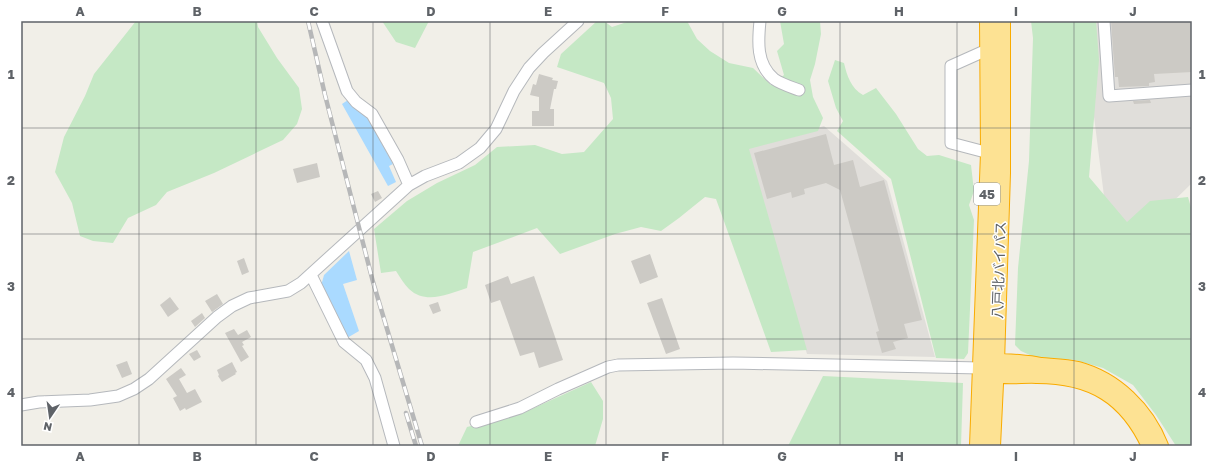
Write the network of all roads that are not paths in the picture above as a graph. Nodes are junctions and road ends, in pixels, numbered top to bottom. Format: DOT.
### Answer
graph roads {
  1 [pos="322,21"];
  2 [pos="578,21"];
  3 [pos="760,21"];
  4 [pos="988,21"];
  5 [pos="1002,21"];
  6 [pos="1104,21"];
  7 [pos="989,49"];
  8 [pos="799,90"];
  9 [pos="1192,90"];
  10 [pos="989,153"];
  11 [pos="408,185"];
  12 [pos="311,275"];
  13 [pos="991,368"];
  14 [pos="21,405"];
  15 [pos="476,422"];
  16 [pos="394,446"];
  17 [pos="978,446"];
  18 [pos="992,446"];
  19 [pos="1150,446"];
  20 [pos="1160,446"];
  1 -- 11 [label="street"];
  2 -- 11 [label="street"];
  3 -- 8 [label="street"];
  4 -- 7 [label="highway, 八戸北バイパス / 45"];
  5 -- 13 [label="highway, 八戸北バイパス / 45"];
  6 -- 9 [label="street"];
  7 -- 10 [label="highway, 八戸北バイパス / 45"];
  7 -- 10 [label="street"];
  10 -- 13 [label="highway, 八戸北バイパス / 45"];
  11 -- 12 [label="street"];
  12 -- 14 [label="street"];
  12 -- 16 [label="street"];
  13 -- 15 [label="street"];
  13 -- 17 [label="highway, 八戸北バイパス / 45"];
  13 -- 18 [label="highway, 八戸北バイパス / 45"];
  13 -- 19 [label="highway"];
  13 -- 20 [label="highway"];
}
